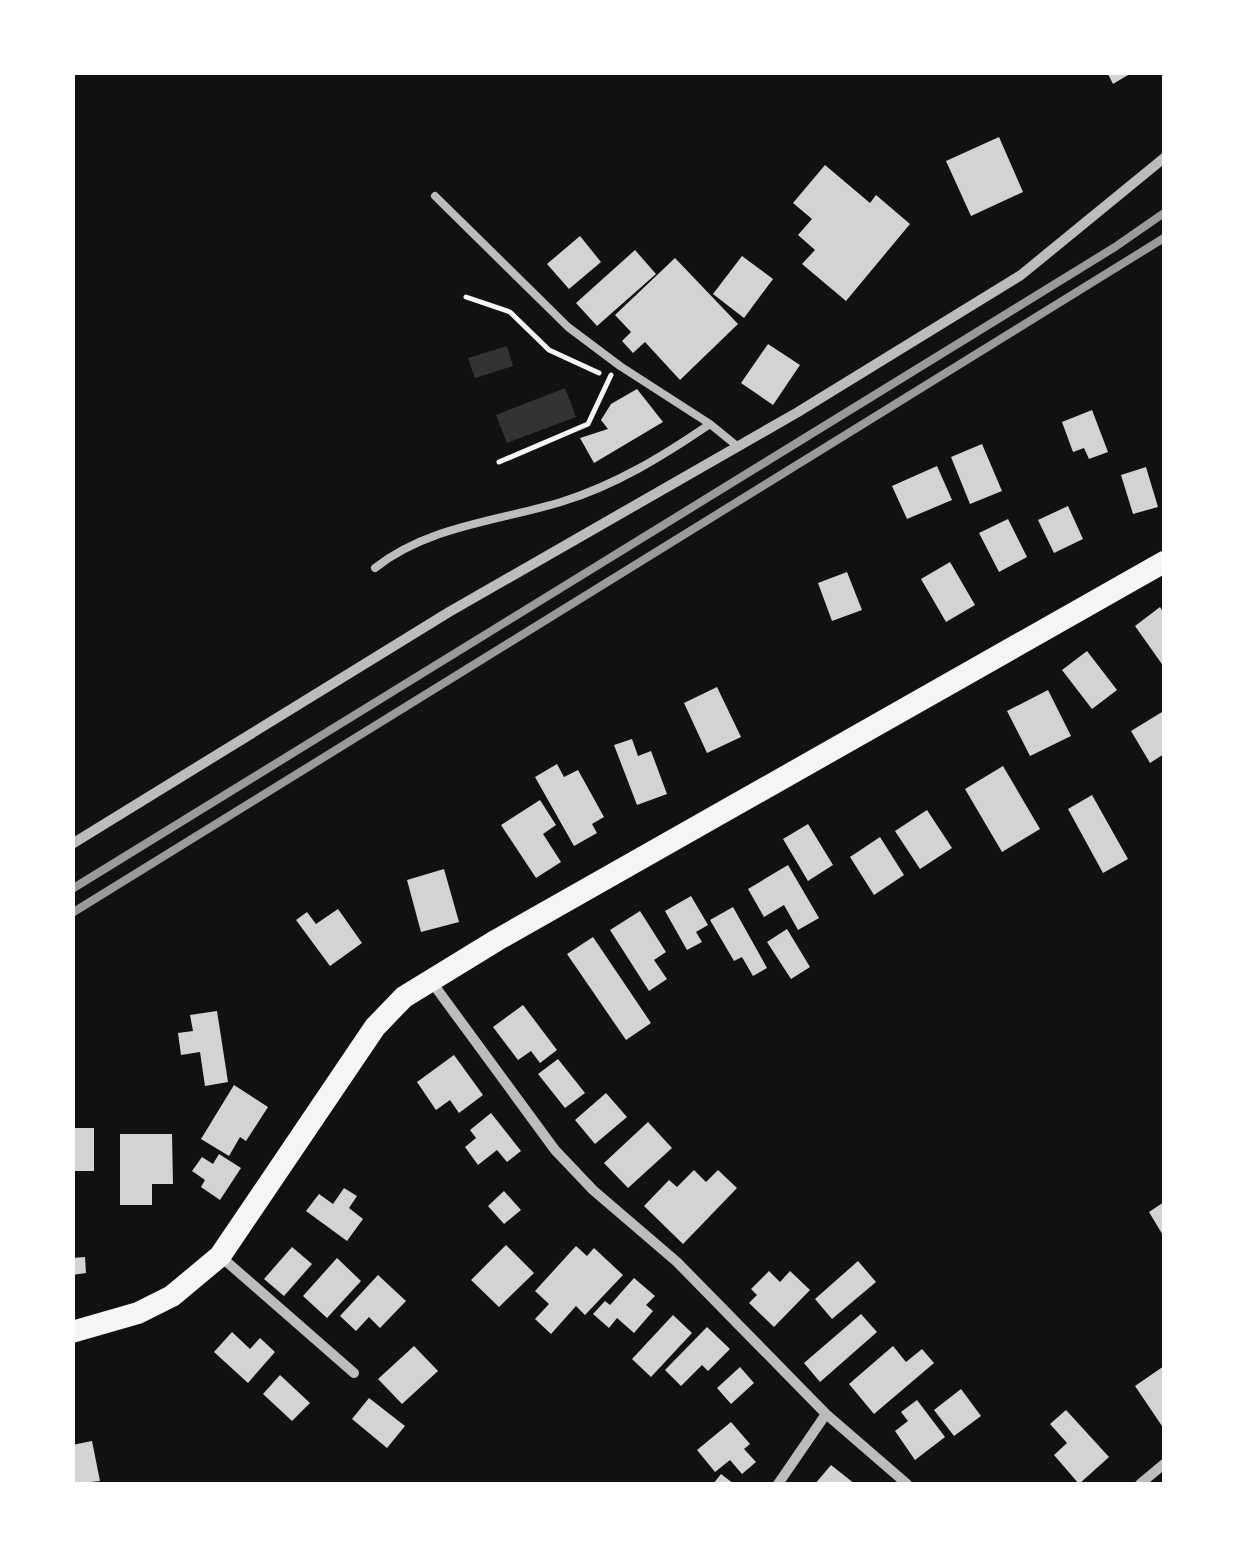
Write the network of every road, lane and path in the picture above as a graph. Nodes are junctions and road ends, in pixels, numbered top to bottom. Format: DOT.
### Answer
graph roads {
  1 [pos="1164,158"];
  2 [pos="435,196"];
  3 [pos="466,297"];
  4 [pos="620,366"];
  5 [pos="608,378"];
  6 [pos="710,424"];
  7 [pos="737,446"];
  8 [pos="498,462"];
  9 [pos="1164,562"];
  10 [pos="375,568"];
  11 [pos="72,844"];
  12 [pos="430,980"];
  13 [pos="220,1256"];
  14 [pos="72,1332"];
  15 [pos="354,1373"];
  16 [pos="826,1414"];
  17 [pos="1164,1464"];
  18 [pos="778,1484"];
  19 [pos="907,1484"];
  20 [pos="1140,1484"];
  1 -- 7 [label="street"];
  2 -- 4 [label="lane"];
  3 -- 5 [label="path"];
  4 -- 5 [label="path"];
  4 -- 6 [label="lane"];
  5 -- 8 [label="path"];
  6 -- 7 [label="lane"];
  6 -- 10 [label="lane"];
  7 -- 11 [label="street"];
  9 -- 12 [label="main road"];
  12 -- 13 [label="main road"];
  12 -- 16 [label="street"];
  13 -- 14 [label="main road"];
  13 -- 15 [label="street"];
  16 -- 18 [label="street"];
  16 -- 19 [label="street"];
  17 -- 20 [label="street"];
}
